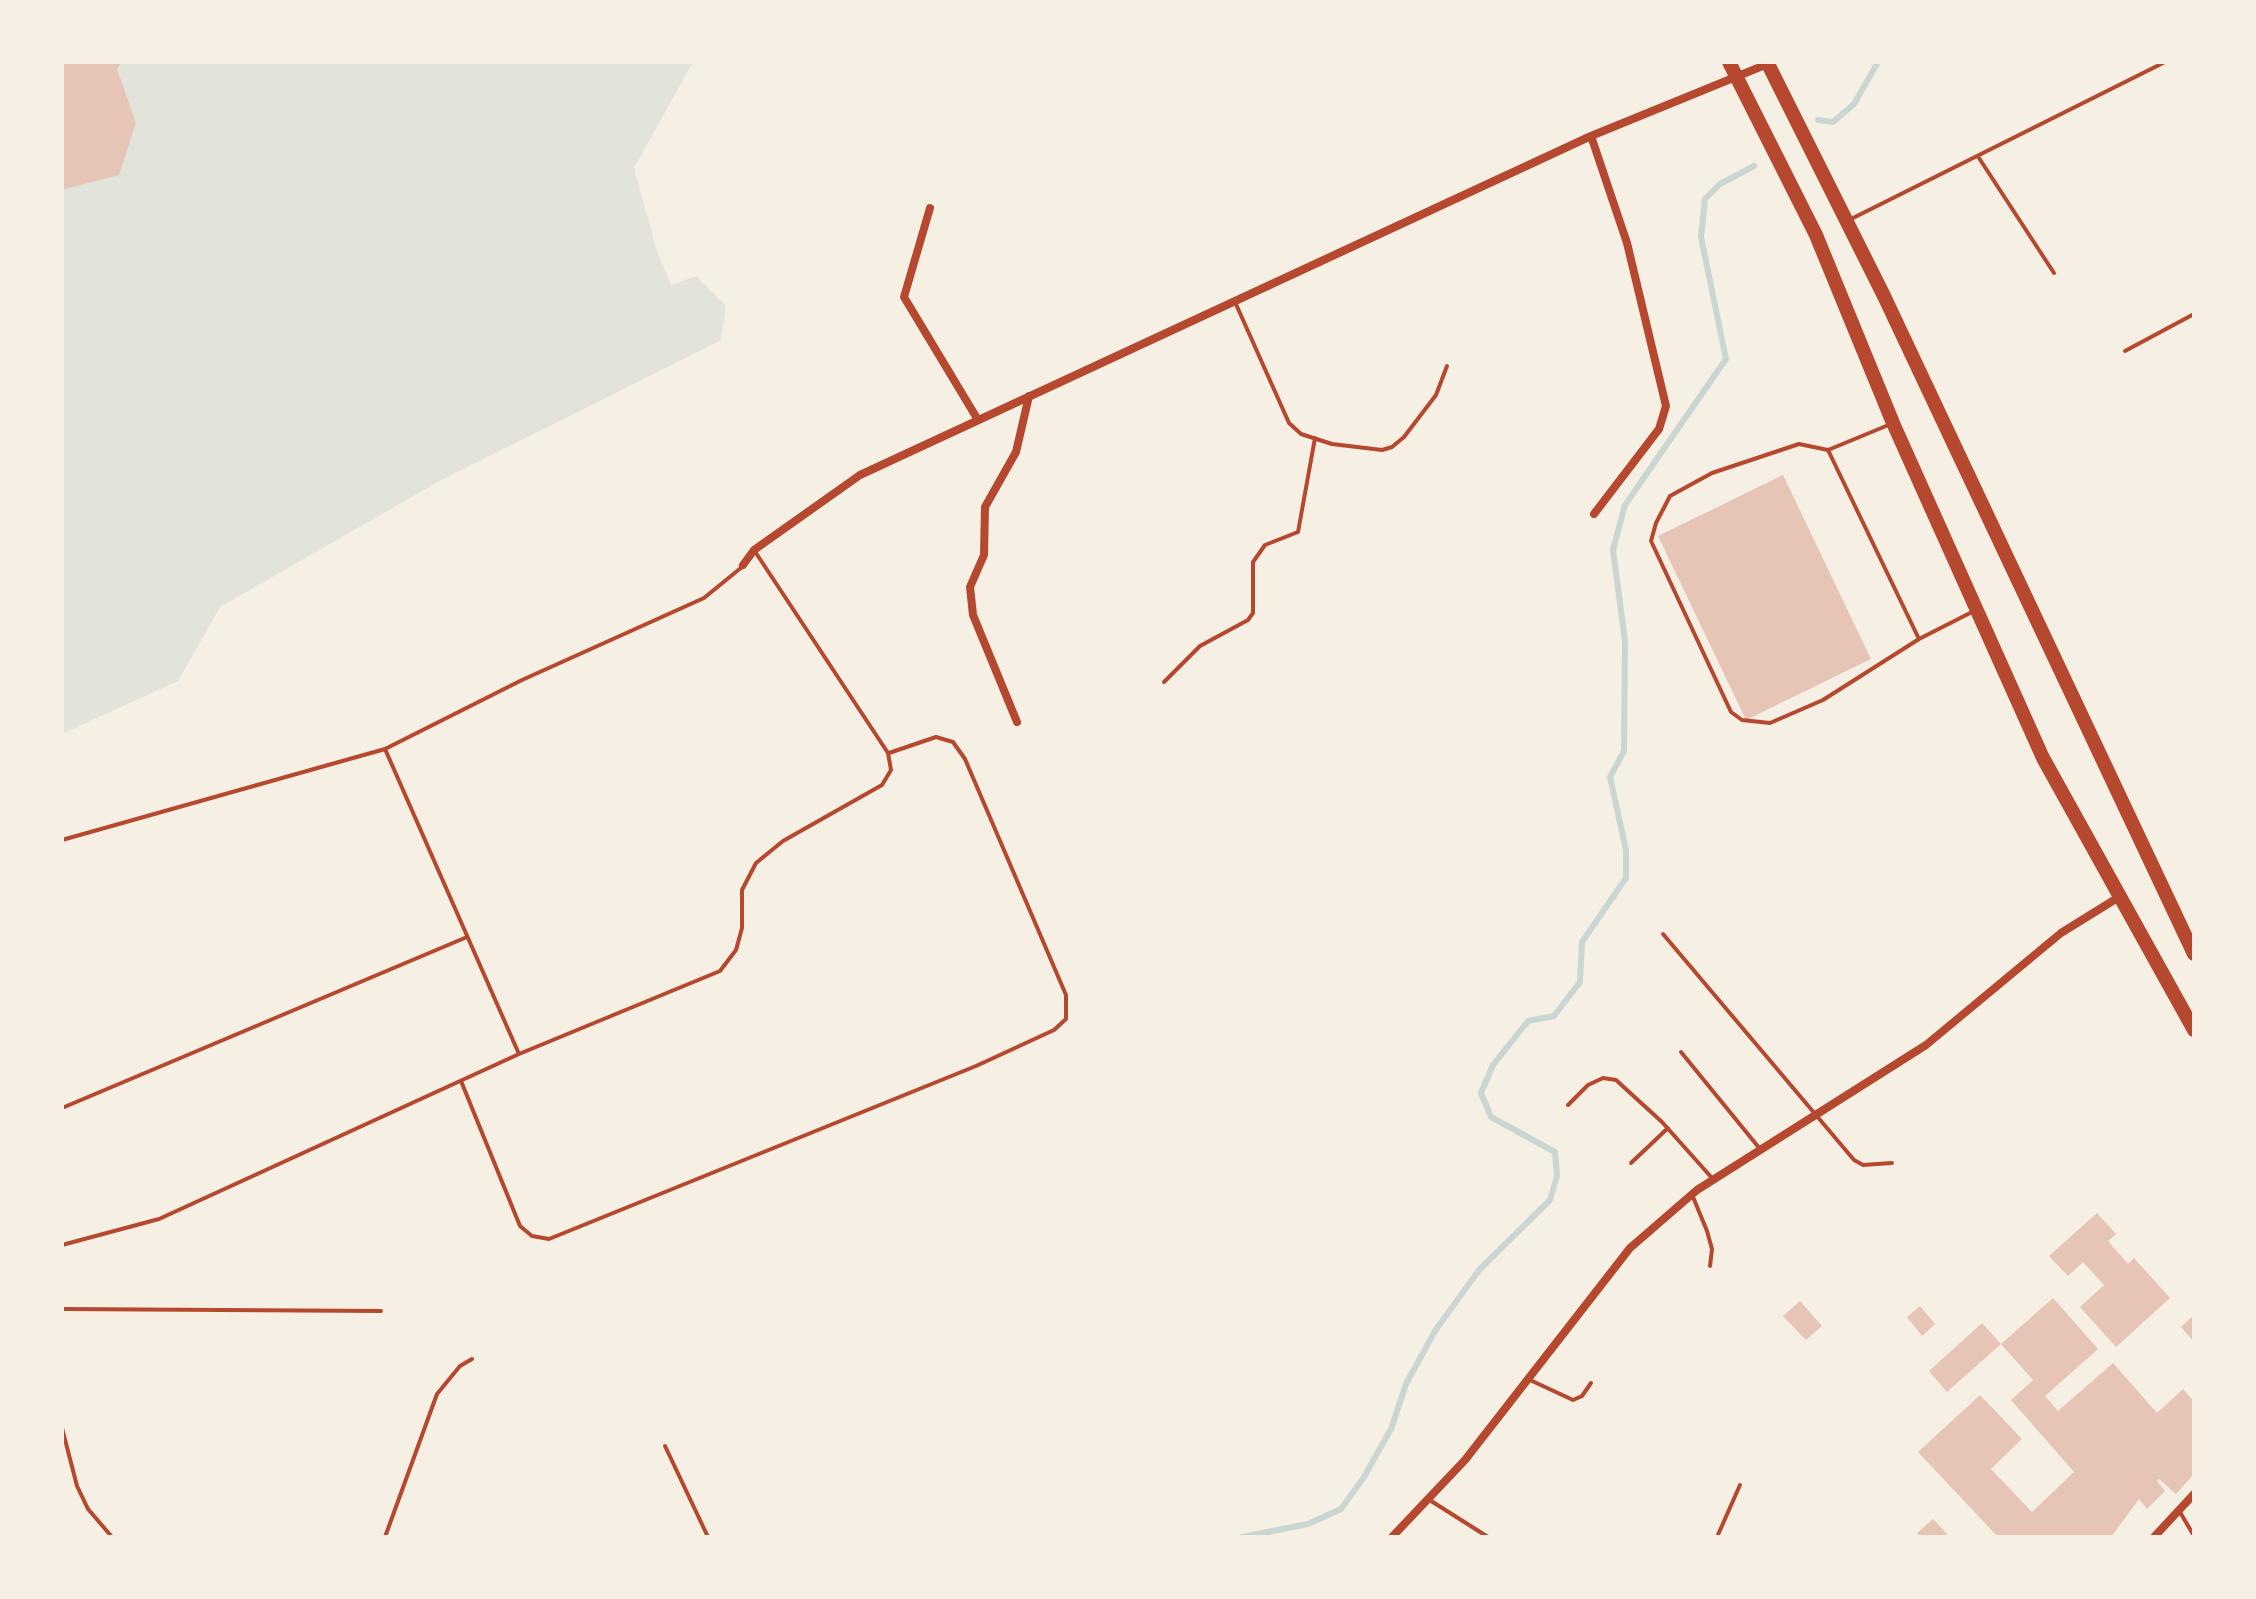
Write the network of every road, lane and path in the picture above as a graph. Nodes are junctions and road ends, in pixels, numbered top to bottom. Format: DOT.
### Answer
graph roads {
  1 [pos="1729,62"];
  2 [pos="2165,62"];
  3 [pos="1769,63"];
  4 [pos="1737,79"];
  5 [pos="1591,136"];
  6 [pos="1979,158"];
  7 [pos="930,208"];
  8 [pos="1845,222"];
  9 [pos="2054,273"];
  10 [pos="1234,299"];
  11 [pos="2194,314"];
  12 [pos="2125,351"];
  13 [pos="1447,366"];
  14 [pos="1029,396"];
  15 [pos="978,420"];
  16 [pos="1893,423"];
  17 [pos="1315,438"];
  18 [pos="1828,450"];
  19 [pos="1594,514"];
  20 [pos="754,550"];
  21 [pos="743,565"];
  22 [pos="1978,609"];
  23 [pos="1919,639"];
  24 [pos="1164,682"];
  25 [pos="1017,722"];
  26 [pos="385,749"];
  27 [pos="888,753"];
  28 [pos="62,840"];
  29 [pos="2119,897"];
  30 [pos="1663,934"];
  31 [pos="467,937"];
  32 [pos="2194,954"];
  33 [pos="2194,1030"];
  34 [pos="1681,1052"];
  35 [pos="519,1054"];
  36 [pos="461,1081"];
  37 [pos="1568,1105"];
  38 [pos="62,1108"];
  39 [pos="1815,1117"];
  40 [pos="1668,1128"];
  41 [pos="1762,1151"];
  42 [pos="1631,1163"];
  43 [pos="1892,1163"];
  44 [pos="1713,1180"];
  45 [pos="1691,1195"];
  46 [pos="62,1245"];
  47 [pos="1710,1266"];
  48 [pos="62,1309"];
  49 [pos="381,1311"];
  50 [pos="472,1359"];
  51 [pos="1528,1379"];
  52 [pos="1591,1383"];
  53 [pos="62,1428"];
  54 [pos="665,1446"];
  55 [pos="1740,1485"];
  56 [pos="2194,1494"];
  57 [pos="1428,1499"];
  58 [pos="2179,1510"];
  59 [pos="2194,1536"];
  60 [pos="112,1537"];
  61 [pos="385,1537"];
  62 [pos="708,1537"];
  63 [pos="1392,1537"];
  64 [pos="1488,1537"];
  65 [pos="1717,1537"];
  66 [pos="2154,1537"];
  1 -- 4 [label="main road"];
  2 -- 6 [label="lane"];
  3 -- 4 [label="street"];
  3 -- 8 [label="main road"];
  4 -- 5 [label="street"];
  4 -- 16 [label="main road"];
  5 -- 10 [label="street"];
  5 -- 19 [label="street"];
  6 -- 8 [label="lane"];
  6 -- 9 [label="lane"];
  7 -- 15 [label="street"];
  8 -- 32 [label="main road"];
  10 -- 14 [label="street"];
  10 -- 17 [label="lane"];
  11 -- 12 [label="lane"];
  13 -- 17 [label="lane"];
  14 -- 15 [label="street"];
  14 -- 25 [label="street"];
  15 -- 20 [label="street"];
  16 -- 18 [label="lane"];
  16 -- 22 [label="main road"];
  17 -- 24 [label="lane"];
  18 -- 23 [label="lane"];
  18 -- 23 [label="lane"];
  20 -- 21 [label="street"];
  20 -- 27 [label="lane"];
  21 -- 26 [label="lane"];
  22 -- 23 [label="lane"];
  22 -- 29 [label="main road"];
  26 -- 28 [label="lane"];
  26 -- 31 [label="lane"];
  27 -- 35 [label="lane"];
  27 -- 36 [label="lane"];
  29 -- 33 [label="main road"];
  29 -- 39 [label="street"];
  30 -- 39 [label="lane"];
  31 -- 35 [label="lane"];
  31 -- 38 [label="lane"];
  34 -- 41 [label="lane"];
  35 -- 36 [label="lane"];
  36 -- 46 [label="lane"];
  37 -- 40 [label="lane"];
  39 -- 41 [label="street"];
  39 -- 43 [label="lane"];
  40 -- 42 [label="lane"];
  40 -- 44 [label="lane"];
  41 -- 44 [label="street"];
  44 -- 45 [label="street"];
  45 -- 47 [label="lane"];
  45 -- 51 [label="street"];
  48 -- 49 [label="lane"];
  50 -- 61 [label="lane"];
  51 -- 52 [label="lane"];
  51 -- 57 [label="street"];
  53 -- 60 [label="lane"];
  54 -- 62 [label="lane"];
  55 -- 65 [label="lane"];
  56 -- 58 [label="street"];
  57 -- 63 [label="street"];
  57 -- 64 [label="lane"];
  58 -- 59 [label="lane"];
  58 -- 66 [label="street"];
}
